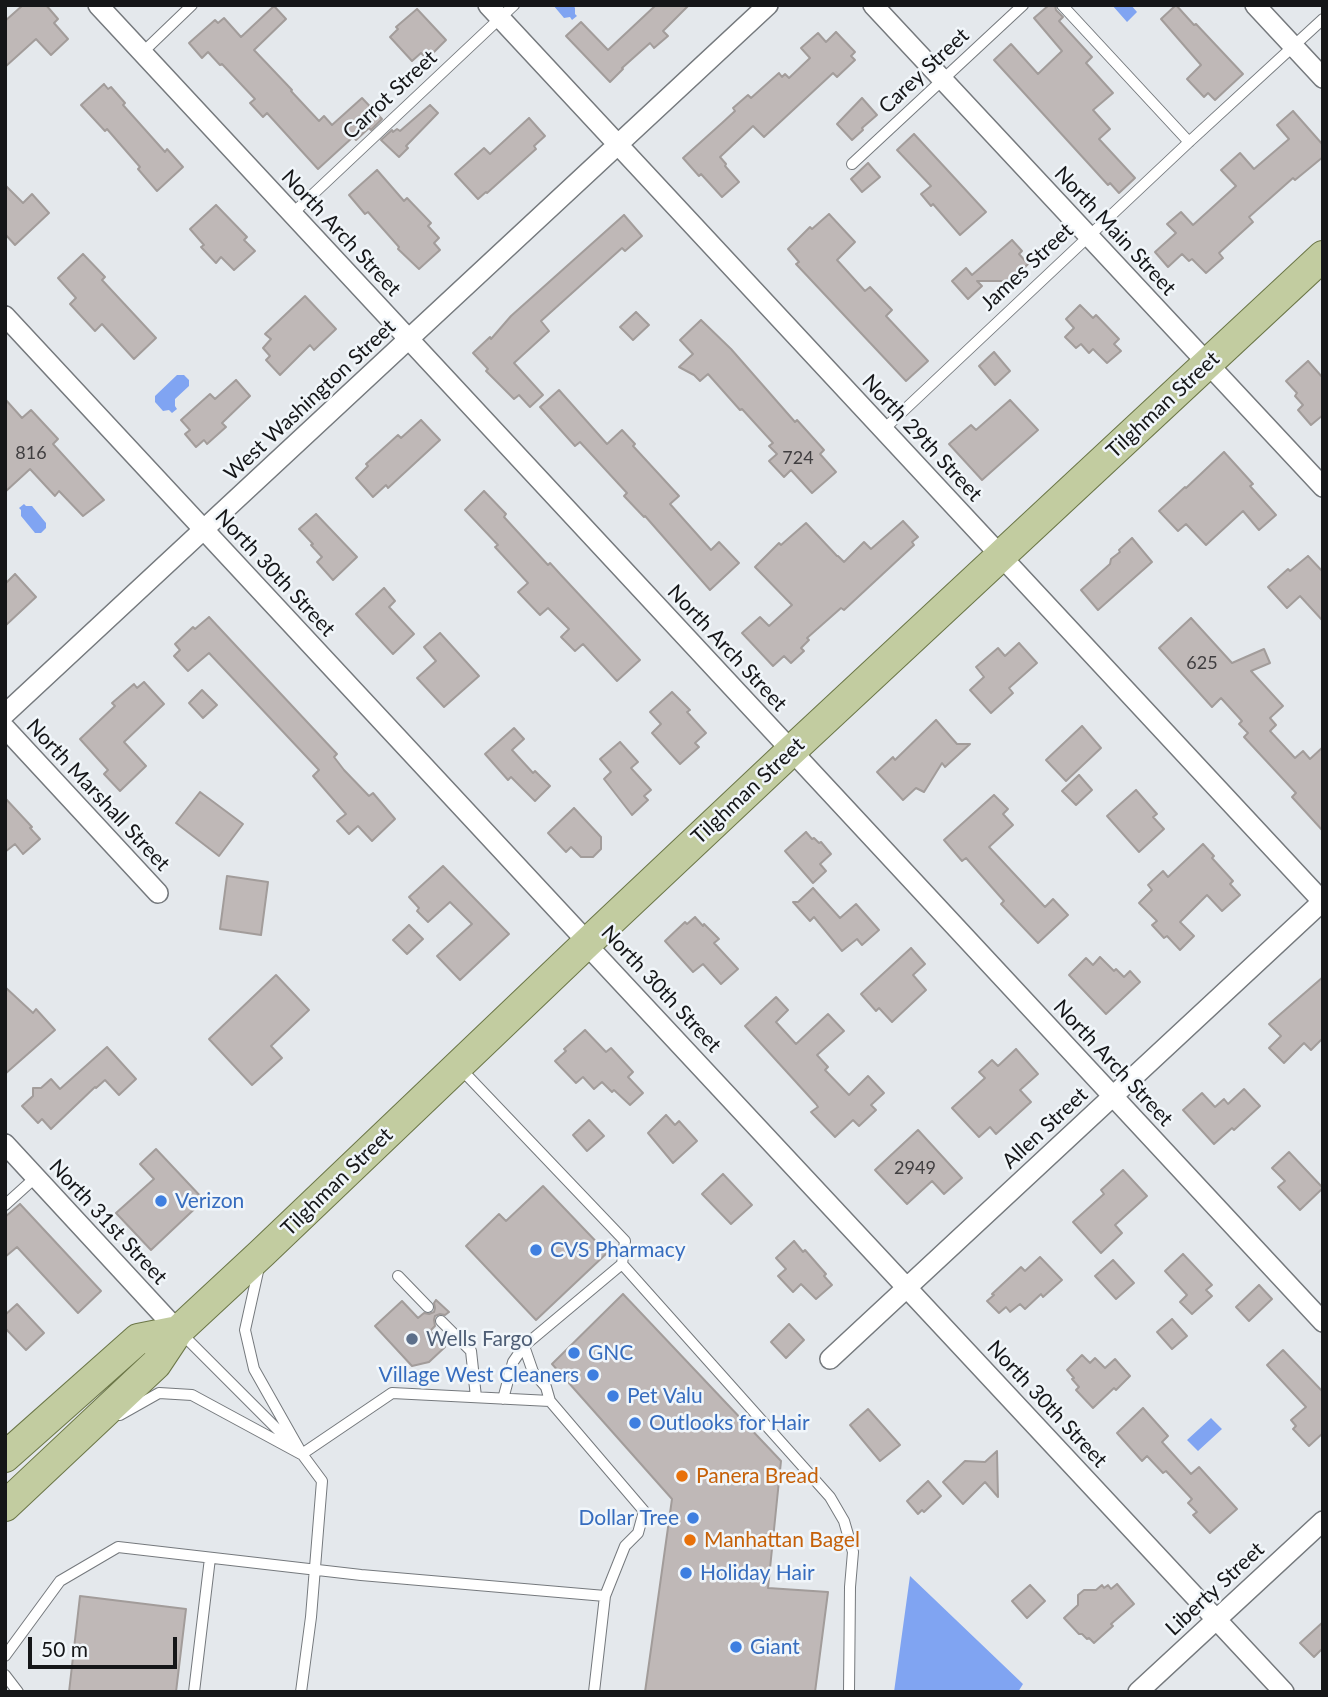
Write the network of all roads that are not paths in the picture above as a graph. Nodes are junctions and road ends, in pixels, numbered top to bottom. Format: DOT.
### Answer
graph roads {
  1 [pos="98,5"];
  2 [pos="192,5"];
  3 [pos="768,5"];
  4 [pos="873,5"];
  5 [pos="1023,5"];
  6 [pos="1062,5"];
  7 [pos="1255,5"];
  8 [pos="501,10"];
  9 [pos="1323,19"];
  10 [pos="1293,47"];
  11 [pos="142,53"];
  12 [pos="1323,78"];
  13 [pos="943,80"];
  14 [pos="1189,142"];
  15 [pos="618,145"];
  16 [pos="852,164"];
  17 [pos="292,214"];
  18 [pos="1088,236"];
  19 [pos="1323,256"];
  20 [pos="5,316"];
  21 [pos="409,339"];
  22 [pos="1208,364"];
  23 [pos="883,430"];
  24 [pos="1323,487"];
  25 [pos="204,530"];
  26 [pos="1000,557"];
  27 [pos="5,714"];
  28 [pos="5,728"];
  29 [pos="792,751"];
  30 [pos="158,893"];
  31 [pos="1323,902"];
  32 [pos="586,944"];
  33 [pos="458,1066"];
  34 [pos="1113,1096"];
  35 [pos="5,1144"];
  36 [pos="36,1177"];
  37 [pos="5,1205"];
  38 [pos="262,1253"];
  39 [pos="622,1264"];
  40 [pos="398,1276"];
  41 [pos="908,1287"];
  42 [pos="428,1307"];
  43 [pos="442,1321"];
  44 [pos="1323,1322"];
  45 [pos="178,1331"];
  46 [pos="524,1346"];
  47 [pos="830,1359"];
  48 [pos="476,1397"];
  49 [pos="503,1399"];
  50 [pos="550,1401"];
  51 [pos="114,1420"];
  52 [pos="103,1427"];
  53 [pos="302,1454"];
  54 [pos="5,1457"];
  55 [pos="41,1472"];
  56 [pos="5,1506"];
  57 [pos="1323,1521"];
  58 [pos="210,1558"];
  59 [pos="316,1570"];
  60 [pos="605,1597"];
  61 [pos="1217,1619"];
  62 [pos="5,1656"];
  63 [pos="5,1675"];
  64 [pos="19,1692"];
  65 [pos="194,1692"];
  66 [pos="302,1692"];
  67 [pos="594,1692"];
  68 [pos="849,1692"];
  69 [pos="1138,1692"];
  70 [pos="1284,1692"];
  1 -- 11 [label="street, North Arch Street"];
  2 -- 11 [label="lane"];
  3 -- 15 [label="street, West Washington Street"];
  4 -- 13 [label="street, North Main Street"];
  5 -- 13 [label="lane, Carey Street"];
  6 -- 14 [label="lane"];
  7 -- 10 [label="street"];
  8 -- 15 [label="street, North 29th Street"];
  8 -- 17 [label="lane, Carrot Street"];
  9 -- 10 [label="lane, James Street"];
  10 -- 12 [label="street"];
  10 -- 14 [label="lane, James Street"];
  11 -- 17 [label="street, North Arch Street"];
  13 -- 16 [label="lane, Carey Street"];
  13 -- 18 [label="street, North Main Street"];
  14 -- 18 [label="lane, James Street"];
  15 -- 21 [label="street, West Washington Street"];
  15 -- 23 [label="street, North 29th Street"];
  17 -- 21 [label="street, North Arch Street"];
  18 -- 22 [label="street, North Main Street"];
  18 -- 23 [label="lane, James Street"];
  19 -- 22 [label="main road, Tilghman Street"];
  20 -- 25 [label="street, North 30th Street"];
  21 -- 25 [label="street, West Washington Street"];
  21 -- 29 [label="street, North Arch Street"];
  22 -- 24 [label="street, North Main Street"];
  22 -- 26 [label="main road, Tilghman Street"];
  23 -- 26 [label="street, North 29th Street"];
  25 -- 27 [label="street, West Washington Street"];
  25 -- 32 [label="street, North 30th Street"];
  26 -- 29 [label="main road, Tilghman Street"];
  26 -- 31 [label="street, North 29th Street"];
  28 -- 30 [label="street, North Marshall Street"];
  29 -- 32 [label="main road, Tilghman Street"];
  29 -- 34 [label="street, North Arch Street"];
  31 -- 34 [label="street, Allen Street"];
  32 -- 33 [label="main road, Tilghman Street"];
  32 -- 41 [label="street, North 30th Street"];
  33 -- 38 [label="main road, Tilghman Street"];
  33 -- 39 [label="lane"];
  34 -- 41 [label="street, Allen Street"];
  34 -- 44 [label="street, North Arch Street"];
  35 -- 36 [label="street, North 31st Street"];
  36 -- 37 [label="lane"];
  36 -- 45 [label="street, North 31st Street"];
  38 -- 45 [label="main road, Tilghman Street"];
  38 -- 53 [label="lane"];
  39 -- 46 [label="lane"];
  39 -- 68 [label="lane"];
  40 -- 42 [label="lane"];
  41 -- 47 [label="street, Allen Street"];
  41 -- 61 [label="street, North 30th Street"];
  43 -- 48 [label="lane"];
  45 -- 53 [label="lane"];
  45 -- 54 [label="main road"];
  45 -- 55 [label="main road, Tilghman Street"];
  46 -- 49 [label="lane"];
  46 -- 50 [label="lane"];
  48 -- 49 [label="lane"];
  48 -- 53 [label="lane"];
  49 -- 50 [label="lane"];
  50 -- 60 [label="lane"];
  51 -- 53 [label="lane"];
  52 -- 55 [label="lane"];
  53 -- 59 [label="lane"];
  55 -- 56 [label="main road, Tilghman Street"];
  57 -- 61 [label="street, Liberty Street"];
  58 -- 59 [label="lane"];
  58 -- 62 [label="lane"];
  58 -- 65 [label="lane"];
  59 -- 60 [label="lane"];
  59 -- 66 [label="lane"];
  60 -- 67 [label="lane"];
  61 -- 69 [label="street, Liberty Street"];
  61 -- 70 [label="street, North 30th Street"];
  63 -- 64 [label="lane"];
}
